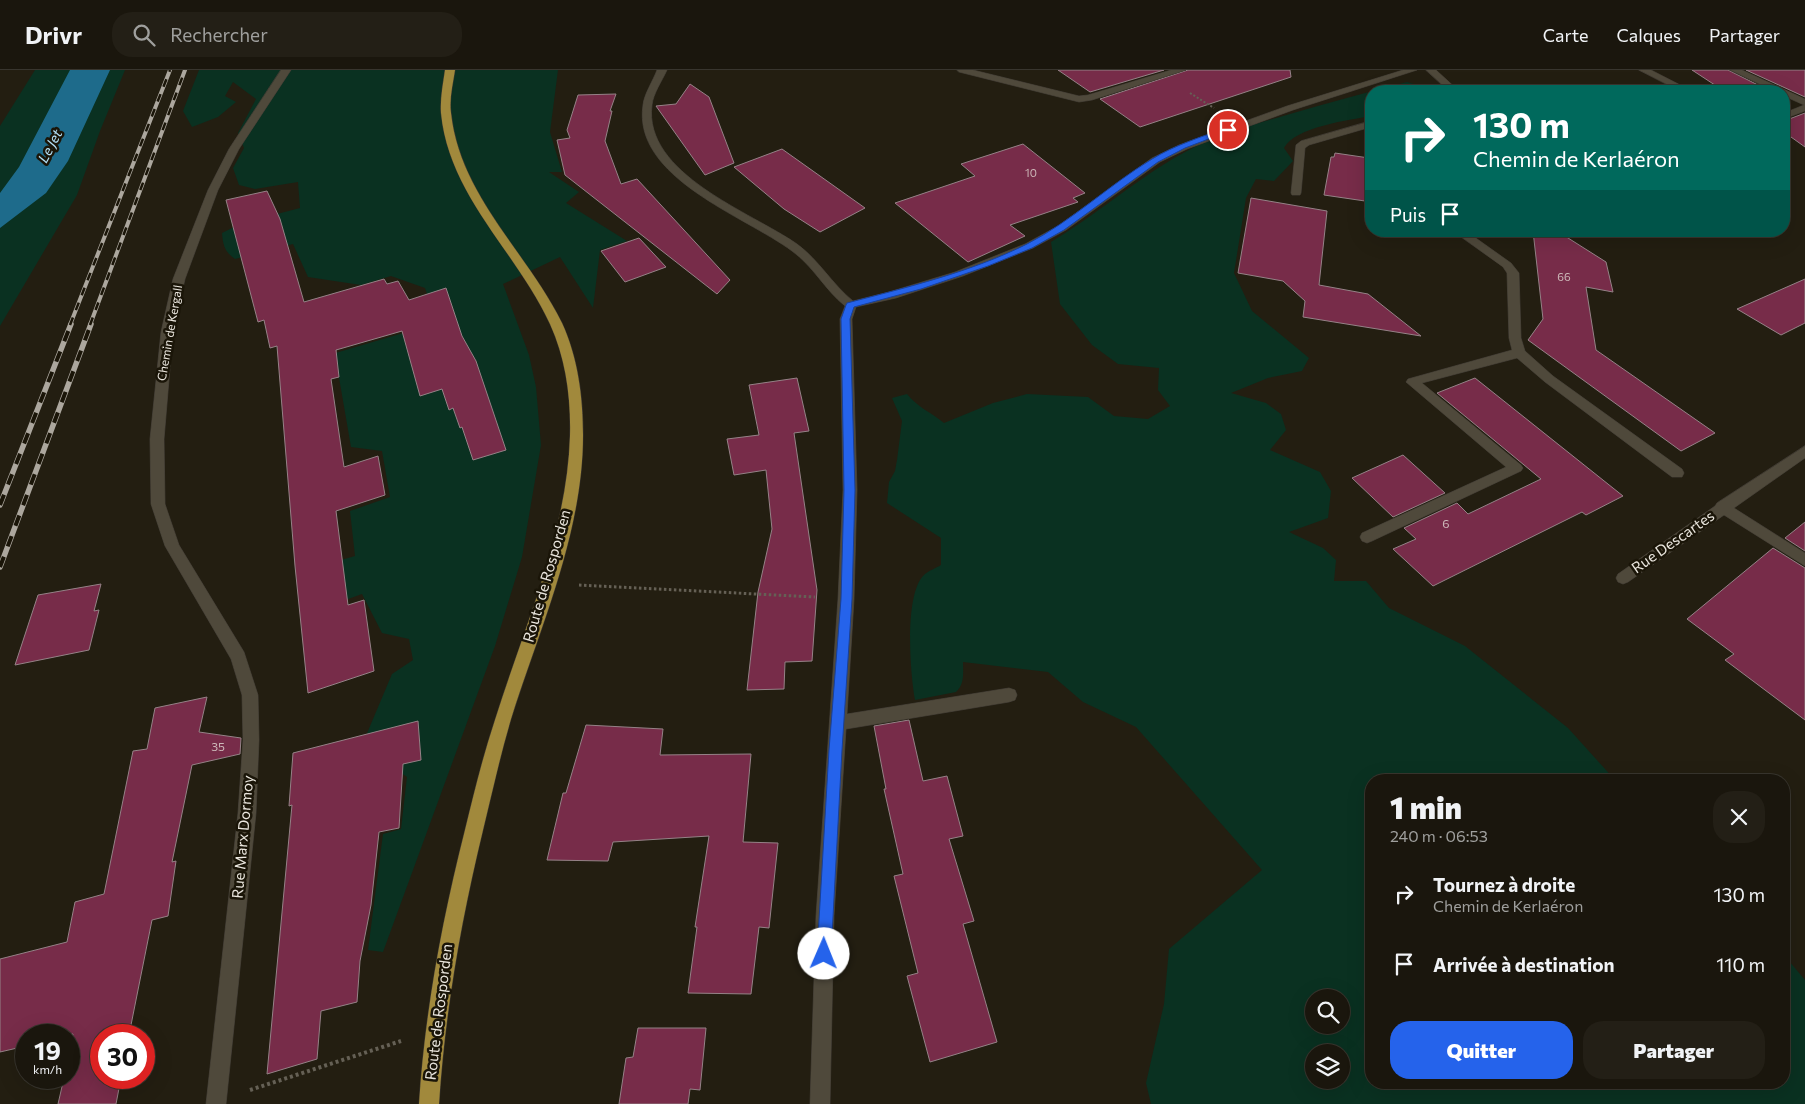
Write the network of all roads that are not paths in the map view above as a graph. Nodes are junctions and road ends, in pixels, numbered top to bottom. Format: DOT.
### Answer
graph roads {
  1 [pos="286,70"];
  2 [pos="450,70"];
  3 [pos="662,70"];
  4 [pos="962,70"];
  5 [pos="1181,70"];
  6 [pos="1412,70"];
  7 [pos="1431,70"];
  8 [pos="1644,70"];
  9 [pos="1734,70"];
  10 [pos="1447,85"];
  11 [pos="1675,85"];
  12 [pos="1767,85"];
  13 [pos="1790,95"];
  14 [pos="1805,102"];
  15 [pos="1805,108"];
  16 [pos="1790,114"];
  17 [pos="1365,126"];
  18 [pos="1296,193"];
  19 [pos="1467,237"];
  20 [pos="850,305"];
  21 [pos="1519,353"];
  22 [pos="1805,450"];
  23 [pos="1677,473"];
  24 [pos="1722,507"];
  25 [pos="1367,536"];
  26 [pos="1805,560"];
  27 [pos="1623,578"];
  28 [pos="194,584"];
  29 [pos="1009,695"];
  30 [pos="838,723"];
  31 [pos="216,1102"];
  32 [pos="429,1104"];
  33 [pos="820,1104"];
  1 -- 28 [label="street, Chemin de Kergall"];
  2 -- 32 [label="main road, Route de Rosporden"];
  3 -- 20 [label="street"];
  4 -- 5 [label="street"];
  6 -- 20 [label="street"];
  7 -- 10 [label="street"];
  8 -- 11 [label="street"];
  9 -- 12 [label="street"];
  13 -- 14 [label="street"];
  15 -- 16 [label="street"];
  17 -- 18 [label="street"];
  19 -- 21 [label="street"];
  20 -- 30 [label="street"];
  21 -- 23 [label="street"];
  21 -- 25 [label="street"];
  22 -- 24 [label="street, Rue Descartes"];
  24 -- 26 [label="street, Rue Descartes"];
  24 -- 27 [label="street, Rue Descartes"];
  28 -- 31 [label="street, Rue Marx Dormoy"];
  29 -- 30 [label="street"];
  30 -- 33 [label="street"];
}
